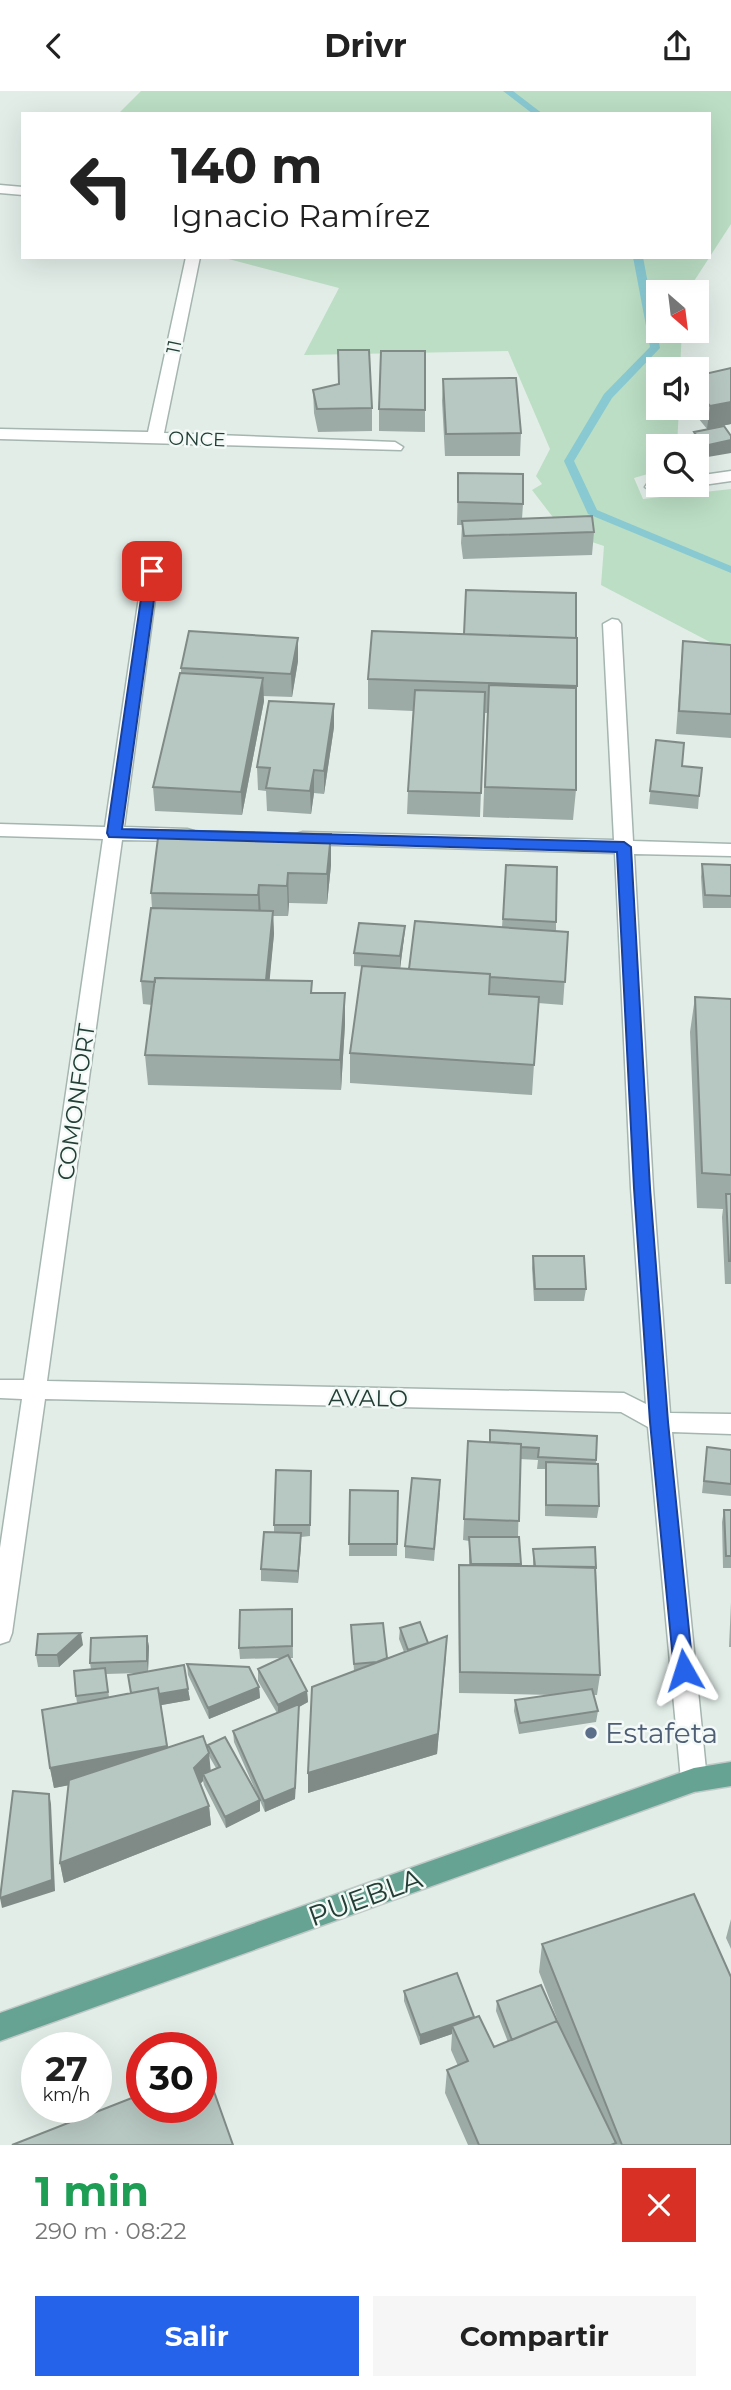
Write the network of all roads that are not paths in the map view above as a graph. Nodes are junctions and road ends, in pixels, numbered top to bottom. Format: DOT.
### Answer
graph roads {
  1 [pos="0,189"];
  2 [pos="21,191"];
  3 [pos="193,259"];
  4 [pos="0,434"];
  5 [pos="155,437"];
  6 [pos="395,447"];
  7 [pos="731,476"];
  8 [pos="709,479"];
  9 [pos="152,571"];
  10 [pos="612,624"];
  11 [pos="0,830"];
  12 [pos="114,833"];
  13 [pos="211,836"];
  14 [pos="279,838"];
  15 [pos="624,847"];
  16 [pos="731,850"];
  17 [pos="0,1389"];
  18 [pos="35,1390"];
  19 [pos="659,1422"];
  20 [pos="731,1424"];
  21 [pos="0,1633"];
  22 [pos="731,1774"];
  23 [pos="694,1780"];
  24 [pos="0,2027"];
  1 -- 2 [label="street"];
  3 -- 5 [label="street, 11"];
  4 -- 5 [label="street, ONCE"];
  5 -- 6 [label="street, ONCE"];
  7 -- 8 [label="street"];
  9 -- 12 [label="street, COMONFORT"];
  10 -- 15 [label="street"];
  11 -- 12 [label="street"];
  12 -- 13 [label="street"];
  12 -- 18 [label="street, COMONFORT"];
  14 -- 15 [label="street"];
  15 -- 16 [label="street"];
  15 -- 19 [label="street"];
  17 -- 18 [label="street, AVALO"];
  18 -- 19 [label="street, AVALO"];
  18 -- 21 [label="street, COMONFORT"];
  19 -- 20 [label="street, AVALO"];
  19 -- 23 [label="street"];
  22 -- 23 [label="main road, PUEBLA"];
  23 -- 24 [label="main road, PUEBLA"];
}
